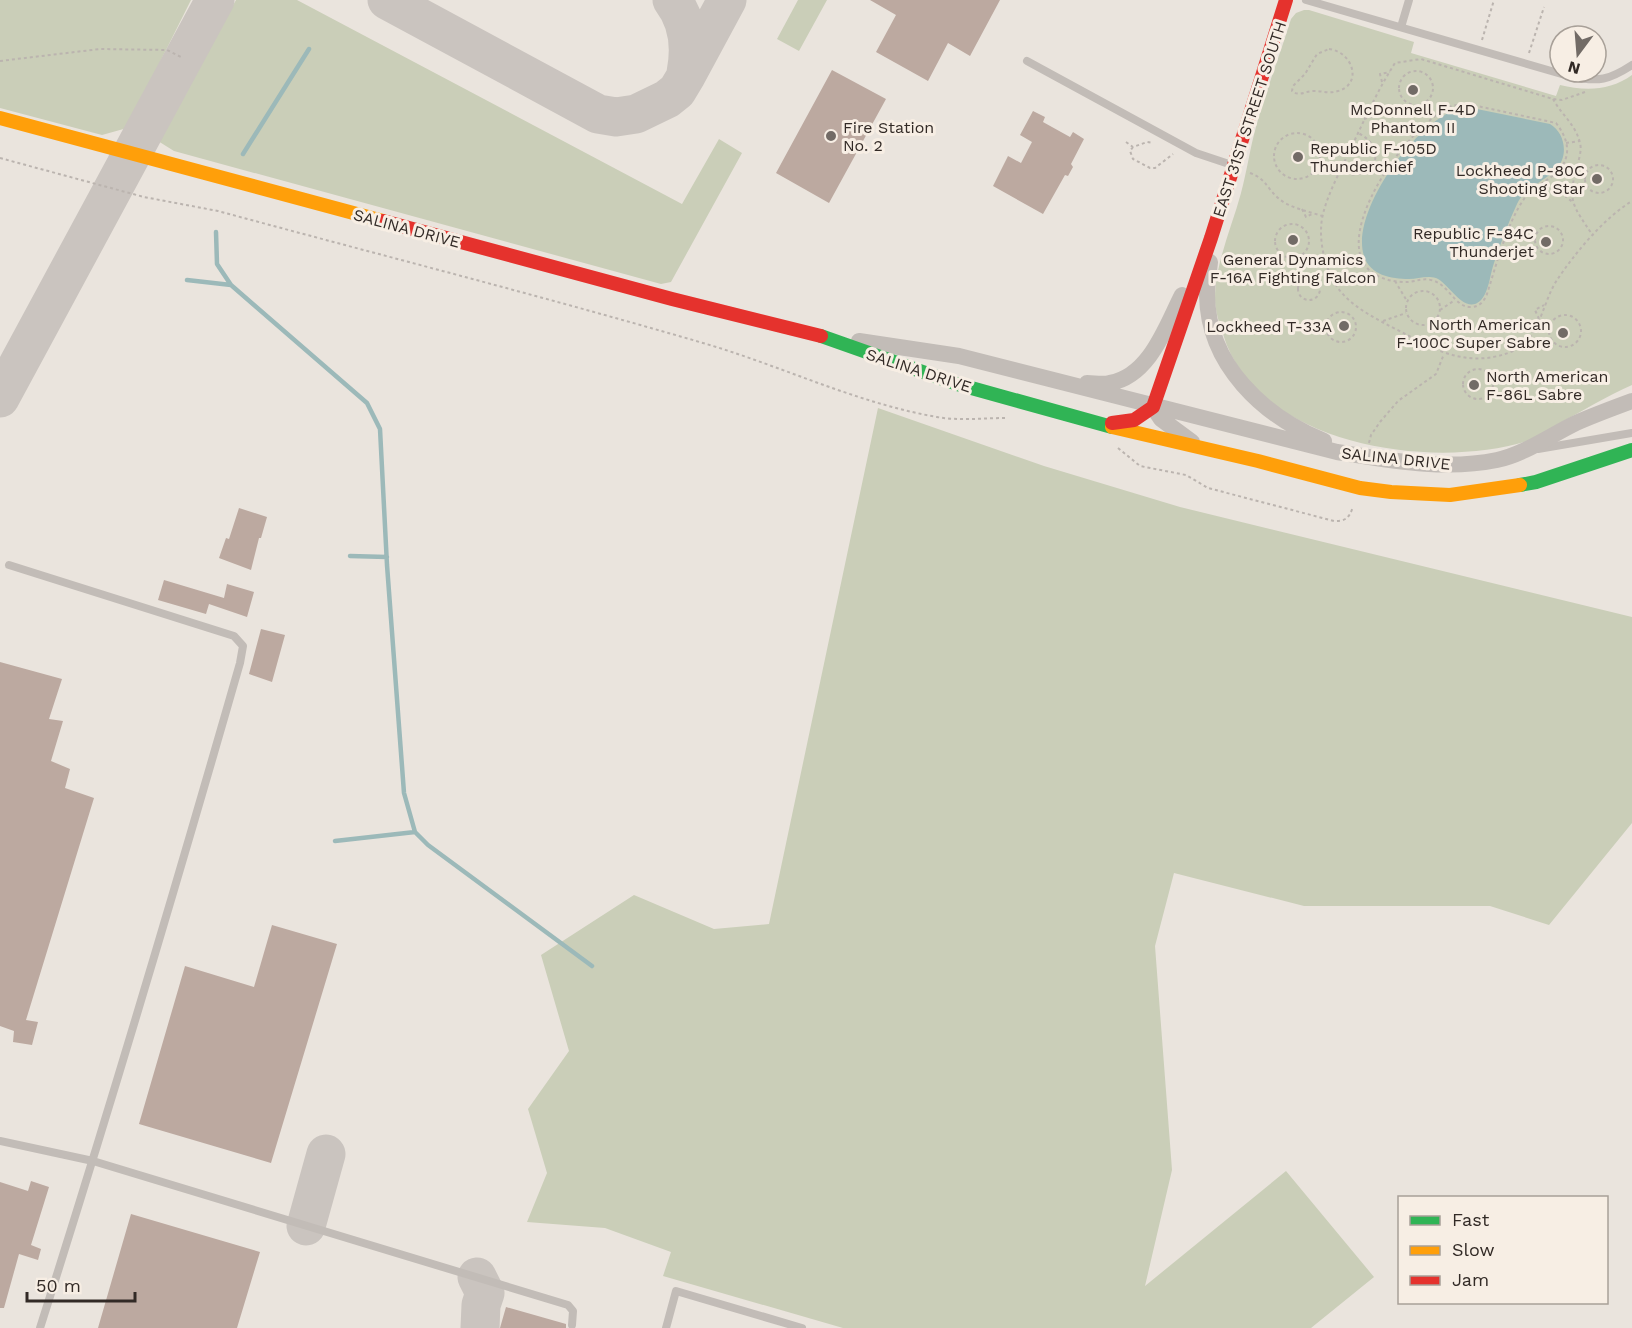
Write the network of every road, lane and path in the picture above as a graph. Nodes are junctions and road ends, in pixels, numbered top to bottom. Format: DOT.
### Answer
graph roads {
  1 [pos="1286,0"];
  2 [pos="1306,0"];
  3 [pos="1409,0"];
  4 [pos="1494,0"];
  5 [pos="1544,7"];
  6 [pos="1401,27"];
  7 [pos="1481,43"];
  8 [pos="1329,49"];
  9 [pos="1528,56"];
  10 [pos="183,58"];
  11 [pos="0,61"];
  12 [pos="1027,61"];
  13 [pos="1632,65"];
  14 [pos="1389,72"];
  15 [pos="1430,78"];
  16 [pos="1382,83"];
  17 [pos="1593,92"];
  18 [pos="1553,99"];
  19 [pos="1371,106"];
  20 [pos="0,118"];
  21 [pos="1365,119"];
  22 [pos="1358,133"];
  23 [pos="1580,141"];
  24 [pos="1316,142"];
  25 [pos="1566,143"];
  26 [pos="1133,147"];
  27 [pos="1173,154"];
  28 [pos="0,158"];
  29 [pos="1233,165"];
  30 [pos="1340,171"];
  31 [pos="1611,171"];
  32 [pos="1571,189"];
  33 [pos="1632,201"];
  34 [pos="1574,203"];
  35 [pos="1302,209"];
  36 [pos="1314,213"];
  37 [pos="1306,231"];
  38 [pos="1562,233"];
  39 [pos="1593,236"];
  40 [pos="1211,238"];
  41 [pos="1395,281"];
  42 [pos="1317,282"];
  43 [pos="1456,299"];
  44 [pos="1407,301"];
  45 [pos="1544,305"];
  46 [pos="1440,310"];
  47 [pos="1406,313"];
  48 [pos="1353,317"];
  49 [pos="1539,319"];
  50 [pos="1382,321"];
  51 [pos="1577,321"];
  52 [pos="814,334"];
  53 [pos="1444,354"];
  54 [pos="1489,374"];
  55 [pos="1055,382"];
  56 [pos="1632,401"];
  57 [pos="1153,407"];
  58 [pos="1014,418"];
  59 [pos="1096,423"];
  60 [pos="1632,433"];
  61 [pos="1112,444"];
  62 [pos="1199,447"];
  63 [pos="1632,450"];
  64 [pos="1515,453"];
  65 [pos="1362,456"];
  66 [pos="1358,487"];
  67 [pos="9,565"];
  68 [pos="0,1141"];
  69 [pos="93,1161"];
  70 [pos="572,1325"];
  71 [pos="40,1328"];
  72 [pos="666,1328"];
  73 [pos="802,1328"];
  1 -- 29 [label="street, EAST 31ST STREET SOUTH"];
  2 -- 6 [label="lane"];
  3 -- 6 [label="lane"];
  4 -- 7 [label="path"];
  5 -- 9 [label="path"];
  6 -- 13 [label="lane"];
  8 -- 8 [label="path"];
  10 -- 11 [label="path"];
  12 -- 29 [label="lane"];
  14 -- 16 [label="path"];
  14 -- 16 [label="path"];
  14 -- 18 [label="path"];
  15 -- 15 [label="path"];
  16 -- 19 [label="path"];
  17 -- 18 [label="path"];
  18 -- 23 [label="path"];
  19 -- 21 [label="path"];
  19 -- 21 [label="path"];
  20 -- 52 [label="street, SALINA DRIVE"];
  21 -- 22 [label="path"];
  22 -- 30 [label="path"];
  22 -- 30 [label="path"];
  23 -- 25 [label="path"];
  23 -- 32 [label="path"];
  24 -- 24 [label="path"];
  25 -- 41 [label="path"];
  25 -- 43 [label="path"];
  26 -- 27 [label="path"];
  28 -- 58 [label="path"];
  29 -- 40 [label="street, EAST 31ST STREET SOUTH"];
  30 -- 50 [label="path"];
  31 -- 31 [label="path"];
  32 -- 34 [label="path"];
  32 -- 34 [label="path"];
  33 -- 39 [label="path"];
  34 -- 39 [label="path"];
  35 -- 36 [label="path"];
  37 -- 37 [label="path"];
  38 -- 38 [label="path"];
  39 -- 45 [label="path"];
  40 -- 55 [label="street, SALINA DRIVE"];
  40 -- 57 [label="street, EAST 31ST STREET SOUTH"];
  40 -- 65 [label="street, EAST 31ST STREET SOUTH"];
  41 -- 43 [label="path"];
  41 -- 44 [label="path"];
  42 -- 42 [label="path"];
  43 -- 46 [label="path"];
  44 -- 46 [label="path"];
  44 -- 47 [label="path"];
  45 -- 49 [label="path"];
  45 -- 49 [label="path"];
  46 -- 47 [label="path"];
  47 -- 50 [label="path"];
  48 -- 48 [label="path"];
  49 -- 53 [label="path"];
  50 -- 53 [label="path"];
  51 -- 51 [label="path"];
  52 -- 55 [label="street, SALINA DRIVE"];
  52 -- 59 [label="street, SALINA DRIVE"];
  53 -- 65 [label="path"];
  54 -- 54 [label="path"];
  55 -- 57 [label="street, SALINA DRIVE"];
  56 -- 64 [label="street, SALINA DRIVE"];
  57 -- 59 [label="street"];
  57 -- 62 [label="street, SALINA DRIVE"];
  57 -- 65 [label="street, SALINA DRIVE"];
  59 -- 62 [label="street, SALINA DRIVE"];
  60 -- 64 [label="lane"];
  61 -- 66 [label="path"];
  62 -- 66 [label="street, SALINA DRIVE"];
  63 -- 66 [label="street, SALINA DRIVE"];
  64 -- 65 [label="street, SALINA DRIVE"];
  67 -- 69 [label="lane"];
  68 -- 69 [label="lane"];
  69 -- 70 [label="lane"];
  69 -- 71 [label="lane"];
  72 -- 73 [label="lane"];
}
